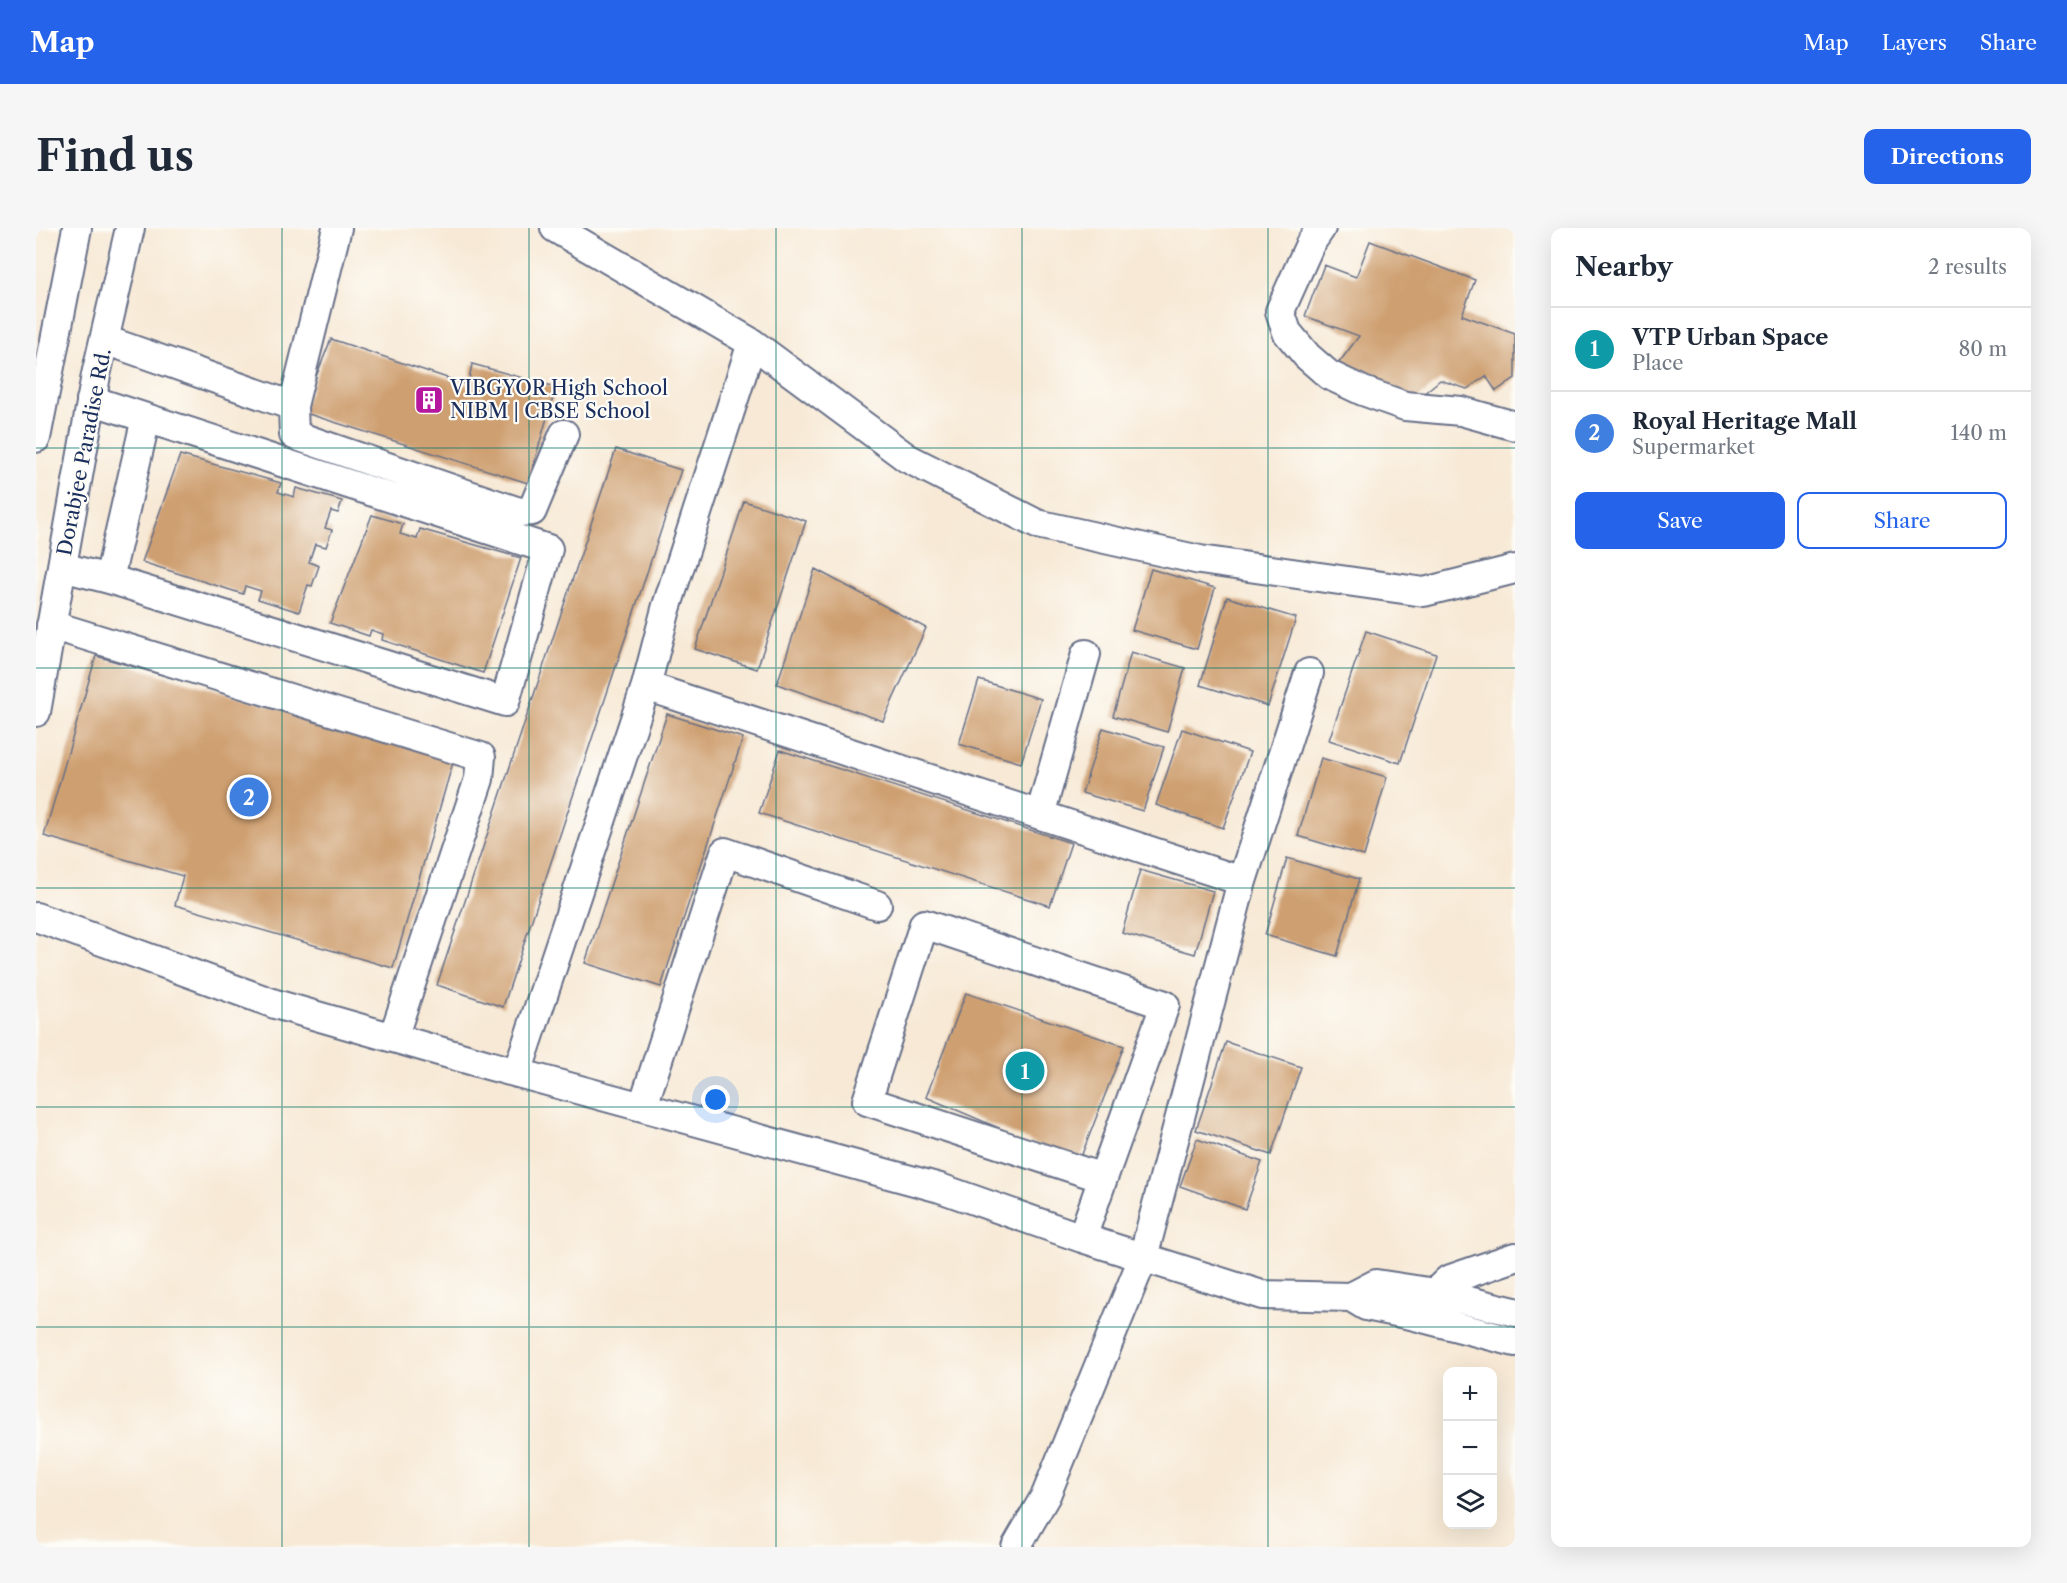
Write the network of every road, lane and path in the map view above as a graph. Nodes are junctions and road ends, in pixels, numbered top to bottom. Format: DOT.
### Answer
graph roads {
  1 [pos="77,228"];
  2 [pos="130,228"];
  3 [pos="337,228"];
  4 [pos="555,228"];
  5 [pos="1321,228"];
  6 [pos="47,327"];
  7 [pos="105,340"];
  8 [pos="752,343"];
  9 [pos="92,400"];
  10 [pos="293,406"];
  11 [pos="146,418"];
  12 [pos="1515,426"];
  13 [pos="564,434"];
  14 [pos="36,438"];
  15 [pos="62,567"];
  16 [pos="1515,569"];
  17 [pos="109,579"];
  18 [pos="51,625"];
  19 [pos="1086,654"];
  20 [pos="1309,673"];
  21 [pos="646,686"];
  22 [pos="36,712"];
  23 [pos="1040,815"];
  24 [pos="1242,881"];
  25 [pos="877,905"];
  26 [pos="36,917"];
  27 [pos="393,1038"];
  28 [pos="517,1073"];
  29 [pos="642,1106"];
  30 [pos="1103,1178"];
  31 [pos="1082,1238"];
  32 [pos="1515,1257"];
  33 [pos="1143,1258"];
  34 [pos="1435,1293"];
  35 [pos="1351,1297"];
  36 [pos="1515,1312"];
  37 [pos="1411,1315"];
  38 [pos="1515,1342"];
  39 [pos="1016,1547"];
  1 -- 6 [label="street"];
  2 -- 7 [label="street, Dorabjee Paradise Rd."];
  3 -- 10 [label="street"];
  4 -- 8 [label="street"];
  5 -- 12 [label="street"];
  6 -- 14 [label="street"];
  7 -- 9 [label="street, Dorabjee Paradise Rd."];
  7 -- 10 [label="street"];
  8 -- 16 [label="street"];
  8 -- 21 [label="street"];
  9 -- 11 [label="street"];
  9 -- 15 [label="street, Dorabjee Paradise Rd."];
  10 -- 13 [label="street"];
  11 -- 17 [label="street"];
  11 -- 17 [label="street"];
  15 -- 17 [label="street"];
  15 -- 18 [label="street, Dorabjee Paradise Rd."];
  18 -- 22 [label="street, Dorabjee Paradise Rd."];
  18 -- 27 [label="street"];
  19 -- 23 [label="street"];
  20 -- 24 [label="street"];
  21 -- 23 [label="street"];
  21 -- 28 [label="street"];
  23 -- 24 [label="street"];
  24 -- 33 [label="street"];
  25 -- 29 [label="street"];
  26 -- 27 [label="street"];
  27 -- 28 [label="street"];
  28 -- 29 [label="street"];
  29 -- 31 [label="street"];
  30 -- 30 [label="street"];
  30 -- 31 [label="street"];
  31 -- 33 [label="street"];
  32 -- 34 [label="street"];
  33 -- 35 [label="street"];
  33 -- 39 [label="street"];
  34 -- 35 [label="street"];
  34 -- 36 [label="street"];
  34 -- 37 [label="street"];
  35 -- 37 [label="street"];
  37 -- 38 [label="street"];
}
